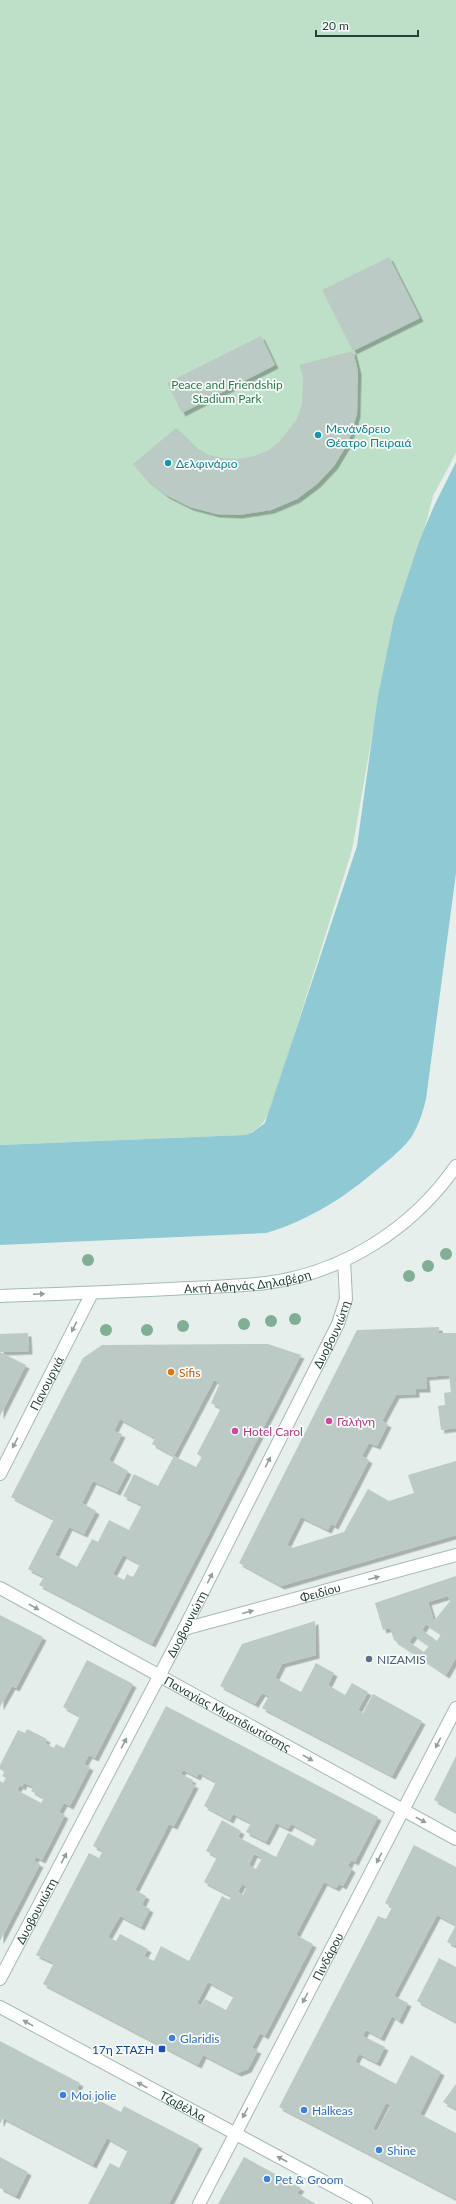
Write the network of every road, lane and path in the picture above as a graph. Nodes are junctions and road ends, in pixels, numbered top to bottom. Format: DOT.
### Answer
graph roads {
  1 [pos="456,1166"];
  2 [pos="344,1260"];
  3 [pos="92,1293"];
  4 [pos="0,1296"];
  5 [pos="0,1474"];
  6 [pos="456,1555"];
  7 [pos="0,1588"];
  8 [pos="184,1629"];
  9 [pos="159,1675"];
  10 [pos="456,1708"];
  11 [pos="404,1811"];
  12 [pos="456,1839"];
  13 [pos="0,1979"];
  14 [pos="0,2007"];
  15 [pos="234,2133"];
  16 [pos="199,2204"];
  17 [pos="366,2204"];
  1 -- 2 [label="street, Ακτή Αθηνάς Δηλαβέρη"];
  2 -- 3 [label="street, Ακτή Αθηνάς Δηλαβέρη"];
  8 -- 2 [label="street, Δυοβουνιώτη, one-way"];
  4 -- 3 [label="street, Ακτή Αθηνάς Δηλαβέρη, one-way"];
  3 -- 5 [label="street, Πανουργιά, one-way"];
  8 -- 6 [label="street, Φειδίου, one-way"];
  7 -- 9 [label="street, Παναγίας Μυρτιδιωτίσσης, one-way"];
  8 -- 9 [label="street, Δυοβουνιώτη"];
  9 -- 11 [label="street, Παναγίας Μυρτιδιωτίσσης, one-way"];
  13 -- 9 [label="street, Δυοβουνιώτη, one-way"];
  10 -- 11 [label="street, Πινδάρου, one-way"];
  11 -- 12 [label="street, Παναγίας Μυρτιδιωτίσσης, one-way"];
  11 -- 15 [label="street, Πινδάρου, one-way"];
  15 -- 14 [label="street, Τζαβέλλα, one-way"];
  15 -- 16 [label="street, Πινδάρου"];
  17 -- 15 [label="street, Τζαβέλλα, one-way"];
}
